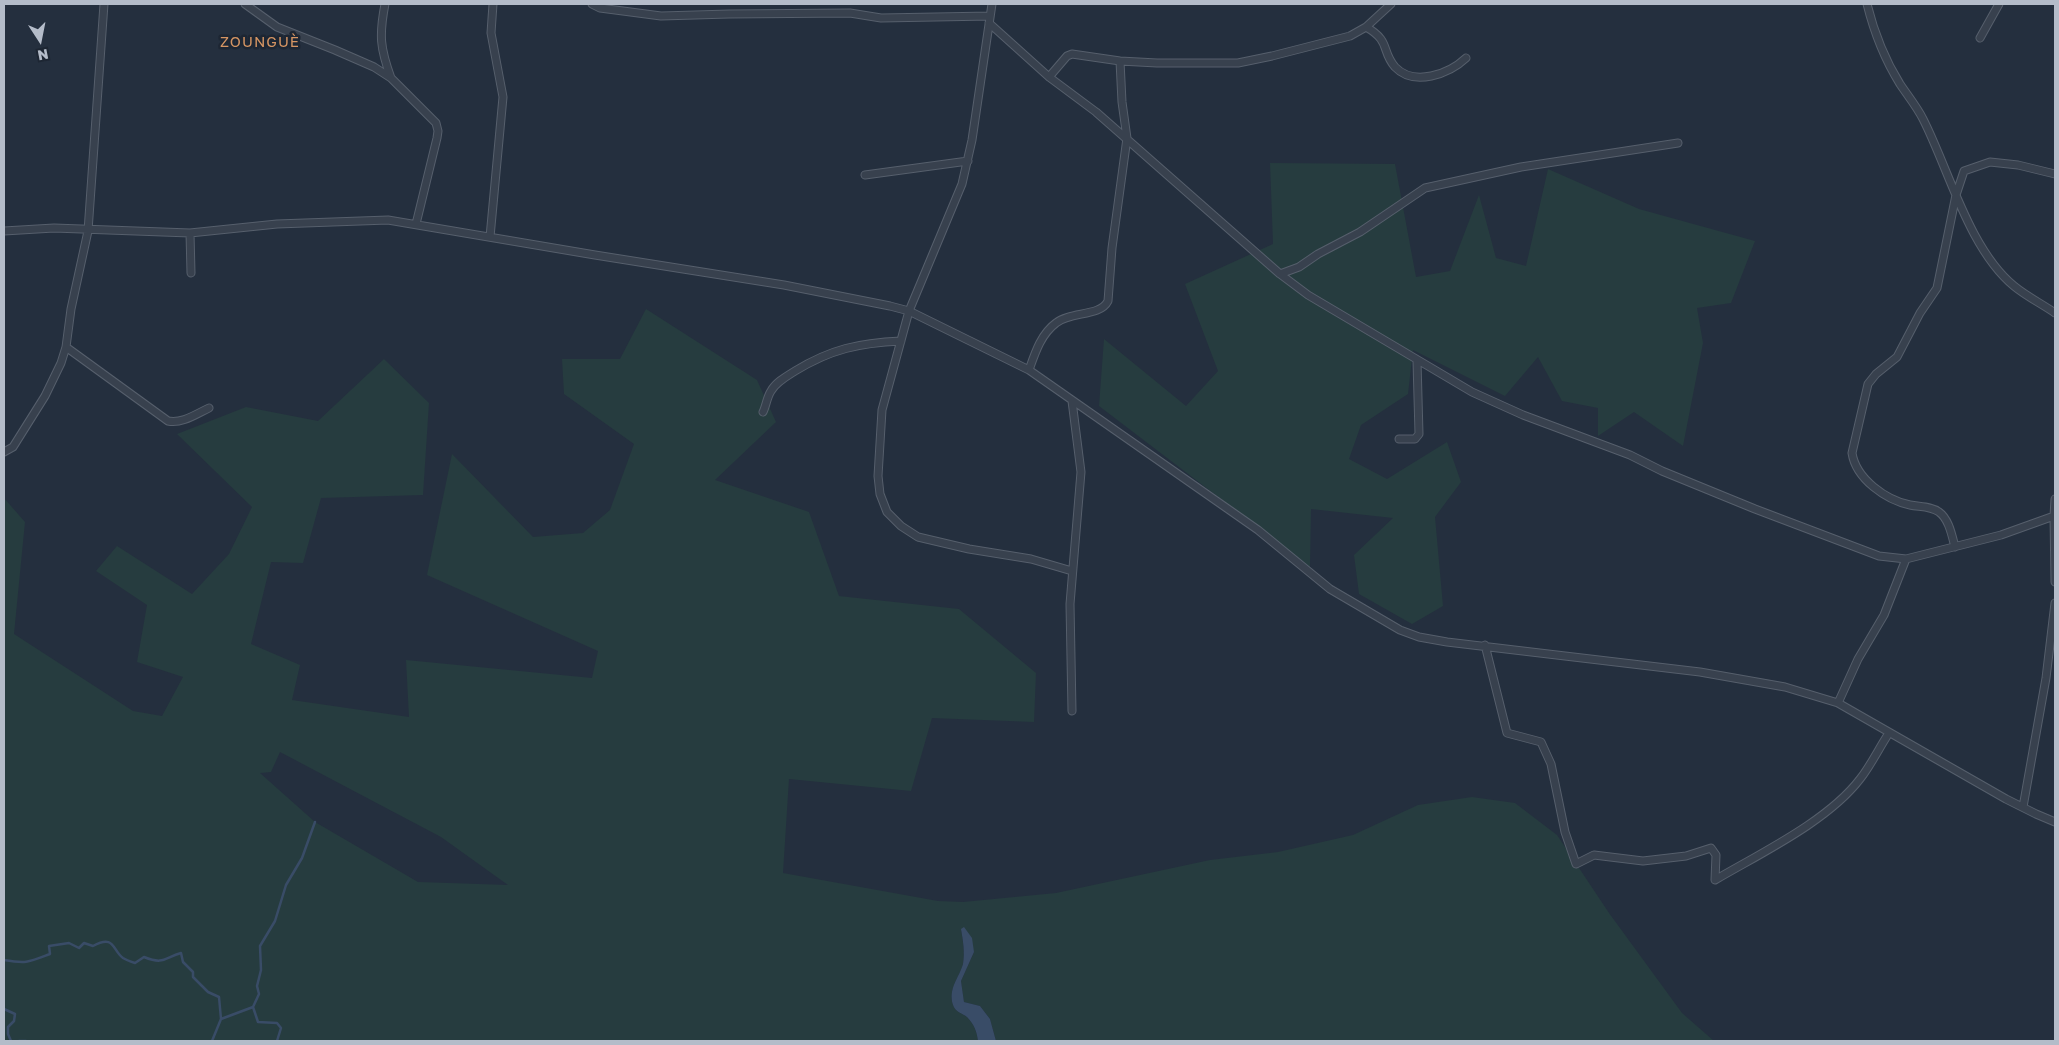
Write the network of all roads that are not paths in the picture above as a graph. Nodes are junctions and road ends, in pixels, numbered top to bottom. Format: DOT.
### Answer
graph roads {
  1 [pos="104,4"];
  2 [pos="245,4"];
  3 [pos="384,4"];
  4 [pos="493,4"];
  5 [pos="592,4"];
  6 [pos="992,4"];
  7 [pos="1391,4"];
  8 [pos="1867,4"];
  9 [pos="1999,4"];
  10 [pos="990,20"];
  11 [pos="1366,27"];
  12 [pos="1980,38"];
  13 [pos="1466,58"];
  14 [pos="1120,61"];
  15 [pos="1049,77"];
  16 [pos="391,78"];
  17 [pos="1127,138"];
  18 [pos="1678,143"];
  19 [pos="968,161"];
  20 [pos="2055,174"];
  21 [pos="865,175"];
  22 [pos="1956,195"];
  23 [pos="416,224"];
  24 [pos="88,230"];
  25 [pos="4,231"];
  26 [pos="190,233"];
  27 [pos="490,237"];
  28 [pos="191,273"];
  29 [pos="1280,274"];
  30 [pos="909,311"];
  31 [pos="2055,313"];
  32 [pos="901,341"];
  33 [pos="66,347"];
  34 [pos="1417,361"];
  35 [pos="1029,370"];
  36 [pos="1072,401"];
  37 [pos="210,408"];
  38 [pos="764,412"];
  39 [pos="1400,439"];
  40 [pos="4,452"];
  41 [pos="2055,500"];
  42 [pos="2054,516"];
  43 [pos="1956,547"];
  44 [pos="1906,559"];
  45 [pos="1072,572"];
  46 [pos="2055,582"];
  47 [pos="2055,604"];
  48 [pos="1485,645"];
  49 [pos="1838,703"];
  50 [pos="1072,711"];
  51 [pos="1888,733"];
  52 [pos="2023,807"];
  53 [pos="2055,822"];
  1 -- 24 [label="street"];
  2 -- 16 [label="street"];
  3 -- 16 [label="street"];
  4 -- 27 [label="street"];
  5 -- 10 [label="street"];
  6 -- 10 [label="street"];
  7 -- 11 [label="street"];
  8 -- 22 [label="street"];
  9 -- 12 [label="street"];
  10 -- 15 [label="street"];
  10 -- 19 [label="street"];
  11 -- 13 [label="street"];
  11 -- 14 [label="street"];
  14 -- 15 [label="street"];
  14 -- 17 [label="street"];
  15 -- 17 [label="street"];
  16 -- 23 [label="street"];
  17 -- 29 [label="street"];
  17 -- 35 [label="street"];
  18 -- 29 [label="street"];
  19 -- 21 [label="street"];
  19 -- 30 [label="street"];
  20 -- 22 [label="street"];
  22 -- 31 [label="street"];
  22 -- 43 [label="street"];
  23 -- 26 [label="street"];
  23 -- 27 [label="street"];
  24 -- 25 [label="street"];
  24 -- 26 [label="street"];
  24 -- 33 [label="street"];
  26 -- 28 [label="street"];
  27 -- 30 [label="street"];
  29 -- 34 [label="street"];
  30 -- 32 [label="street"];
  30 -- 35 [label="street"];
  32 -- 38 [label="street"];
  32 -- 45 [label="street"];
  33 -- 37 [label="street"];
  33 -- 40 [label="street"];
  34 -- 39 [label="street"];
  34 -- 44 [label="street"];
  35 -- 36 [label="street"];
  36 -- 45 [label="street"];
  36 -- 48 [label="street"];
  41 -- 42 [label="street"];
  42 -- 43 [label="street"];
  42 -- 46 [label="street"];
  43 -- 44 [label="street"];
  44 -- 49 [label="street"];
  45 -- 50 [label="street"];
  47 -- 52 [label="street"];
  48 -- 49 [label="street"];
  48 -- 51 [label="street"];
  49 -- 51 [label="street"];
  51 -- 52 [label="street"];
  52 -- 53 [label="street"];
}
